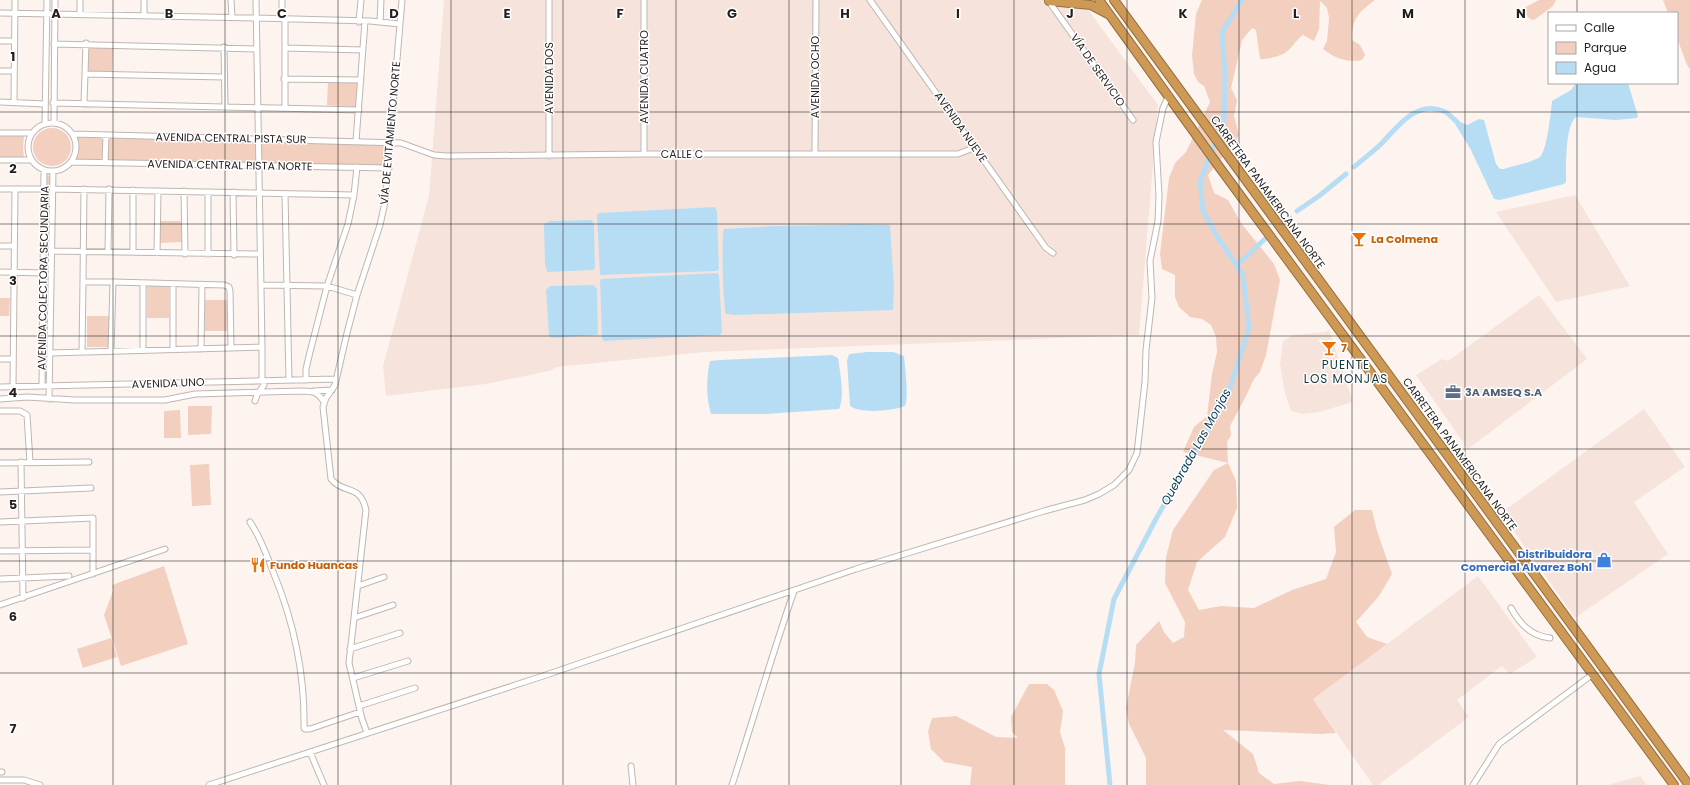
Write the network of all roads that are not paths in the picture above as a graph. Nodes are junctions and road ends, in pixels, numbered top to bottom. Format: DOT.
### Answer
graph roads {
  1 [pos="15,0"];
  2 [pos="47,0"];
  3 [pos="55,0"];
  4 [pos="80,0"];
  5 [pos="144,0"];
  6 [pos="231,0"];
  7 [pos="256,0"];
  8 [pos="282,0"];
  9 [pos="361,0"];
  10 [pos="381,0"];
  11 [pos="402,0"];
  12 [pos="549,0"];
  13 [pos="644,0"];
  14 [pos="816,0"];
  15 [pos="870,0"];
  16 [pos="1049,0"];
  17 [pos="1099,0"];
  18 [pos="1114,0"];
  19 [pos="0,13"];
  20 [pos="15,13"];
  21 [pos="47,14"];
  22 [pos="80,14"];
  23 [pos="55,15"];
  24 [pos="144,15"];
  25 [pos="1111,16"];
  26 [pos="232,17"];
  27 [pos="256,18"];
  28 [pos="283,19"];
  29 [pos="362,22"];
  30 [pos="380,22"];
  31 [pos="400,24"];
  32 [pos="0,41"];
  33 [pos="14,41"];
  34 [pos="86,43"];
  35 [pos="54,44"];
  36 [pos="224,47"];
  37 [pos="256,48"];
  38 [pos="285,48"];
  39 [pos="363,50"];
  40 [pos="0,71"];
  41 [pos="14,71"];
  42 [pos="85,74"];
  43 [pos="224,77"];
  44 [pos="284,79"];
  45 [pos="361,80"];
  46 [pos="1168,95"];
  47 [pos="0,102"];
  48 [pos="14,102"];
  49 [pos="53,103"];
  50 [pos="45,104"];
  51 [pos="84,104"];
  52 [pos="225,106"];
  53 [pos="285,107"];
  54 [pos="256,108"];
  55 [pos="359,110"];
  56 [pos="1133,120"];
  57 [pos="54,123"];
  58 [pos="45,124"];
  59 [pos="0,132"];
  60 [pos="32,133"];
  61 [pos="73,134"];
  62 [pos="106,136"];
  63 [pos="257,139"];
  64 [pos="356,141"];
  65 [pos="390,142"];
  66 [pos="976,148"];
  67 [pos="815,153"];
  68 [pos="644,154"];
  69 [pos="549,156"];
  70 [pos="0,160"];
  71 [pos="32,160"];
  72 [pos="71,162"];
  73 [pos="105,163"];
  74 [pos="258,166"];
  75 [pos="357,167"];
  76 [pos="389,168"];
  77 [pos="44,170"];
  78 [pos="53,171"];
  79 [pos="52,188"];
  80 [pos="0,189"];
  81 [pos="15,189"];
  82 [pos="44,189"];
  83 [pos="84,189"];
  84 [pos="109,189"];
  85 [pos="134,190"];
  86 [pos="158,191"];
  87 [pos="184,191"];
  88 [pos="208,192"];
  89 [pos="233,192"];
  90 [pos="259,193"];
  91 [pos="285,194"];
  92 [pos="354,195"];
  93 [pos="0,246"];
  94 [pos="14,246"];
  95 [pos="51,251"];
  96 [pos="83,252"];
  97 [pos="108,252"];
  98 [pos="133,252"];
  99 [pos="157,253"];
  100 [pos="1053,253"];
  101 [pos="185,254"];
  102 [pos="208,254"];
  103 [pos="260,254"];
  104 [pos="234,255"];
  105 [pos="1307,263"];
  106 [pos="1292,264"];
  107 [pos="0,272"];
  108 [pos="14,273"];
  109 [pos="43,273"];
  110 [pos="51,274"];
  111 [pos="83,282"];
  112 [pos="113,282"];
  113 [pos="143,283"];
  114 [pos="173,284"];
  115 [pos="287,284"];
  116 [pos="202,285"];
  117 [pos="261,285"];
  118 [pos="327,286"];
  119 [pos="357,295"];
  120 [pos="262,347"];
  121 [pos="231,348"];
  122 [pos="201,349"];
  123 [pos="143,350"];
  124 [pos="173,350"];
  125 [pos="111,351"];
  126 [pos="82,352"];
  127 [pos="50,353"];
  128 [pos="13,359"];
  129 [pos="0,360"];
  130 [pos="336,379"];
  131 [pos="262,380"];
  132 [pos="289,380"];
  133 [pos="306,380"];
  134 [pos="13,386"];
  135 [pos="42,386"];
  136 [pos="50,386"];
  137 [pos="0,387"];
  138 [pos="333,389"];
  139 [pos="314,391"];
  140 [pos="260,392"];
  141 [pos="0,399"];
  142 [pos="49,399"];
  143 [pos="255,401"];
  144 [pos="324,402"];
  145 [pos="0,411"];
  146 [pos="21,462"];
  147 [pos="30,462"];
  148 [pos="88,462"];
  149 [pos="0,463"];
  150 [pos="90,488"];
  151 [pos="22,491"];
  152 [pos="0,492"];
  153 [pos="23,521"];
  154 [pos="0,522"];
  155 [pos="250,522"];
  156 [pos="165,549"];
  157 [pos="24,550"];
  158 [pos="92,550"];
  159 [pos="0,551"];
  160 [pos="93,574"];
  161 [pos="69,576"];
  162 [pos="384,577"];
  163 [pos="23,578"];
  164 [pos="0,579"];
  165 [pos="358,586"];
  166 [pos="794,591"];
  167 [pos="23,598"];
  168 [pos="0,605"];
  169 [pos="393,605"];
  170 [pos="1511,608"];
  171 [pos="354,618"];
  172 [pos="400,633"];
  173 [pos="1550,638"];
  174 [pos="350,649"];
  175 [pos="1593,654"];
  176 [pos="408,661"];
  177 [pos="1583,661"];
  178 [pos="1593,674"];
  179 [pos="353,678"];
  180 [pos="415,688"];
  181 [pos="360,709"];
  182 [pos="367,733"];
  183 [pos="310,752"];
  184 [pos="632,766"];
  185 [pos="0,780"];
  186 [pos="40,785"];
  187 [pos="209,785"];
  188 [pos="324,785"];
  189 [pos="633,785"];
  190 [pos="732,785"];
  191 [pos="1473,785"];
  192 [pos="1674,785"];
  193 [pos="1689,785"];
  1 -- 20 [label="street"];
  2 -- 21 [label="street"];
  3 -- 23 [label="street"];
  4 -- 22 [label="street"];
  5 -- 24 [label="street"];
  6 -- 26 [label="street"];
  7 -- 27 [label="street"];
  8 -- 28 [label="street"];
  9 -- 29 [label="street"];
  10 -- 30 [label="street"];
  11 -- 31 [label="street, VÍA DE EVITAMIENTO NORTE"];
  12 -- 69 [label="street, AVENIDA DOS"];
  13 -- 68 [label="street, AVENIDA CUATRO"];
  14 -- 67 [label="street, AVENIDA OCHO"];
  15 -- 66 [label="street, AVENIDA NUEVE"];
  16 -- 25 [label="highway"];
  16 -- 56 [label="street, VÍA DE SERVICIO"];
  17 -- 25 [label="highway, CARRETERA PANAMERICANA NORTE"];
  18 -- 105 [label="highway, CARRETERA PANAMERICANA NORTE"];
  19 -- 20 [label="street"];
  20 -- 21 [label="street"];
  20 -- 33 [label="street"];
  21 -- 23 [label="street"];
  21 -- 50 [label="street"];
  22 -- 23 [label="street"];
  22 -- 24 [label="street"];
  23 -- 35 [label="street"];
  24 -- 26 [label="street"];
  25 -- 46 [label="highway, CARRETERA PANAMERICANA NORTE"];
  26 -- 27 [label="street"];
  27 -- 28 [label="street"];
  27 -- 37 [label="street"];
  28 -- 29 [label="street"];
  28 -- 38 [label="street"];
  29 -- 30 [label="street"];
  29 -- 39 [label="street"];
  30 -- 31 [label="street"];
  31 -- 65 [label="street, VÍA DE EVITAMIENTO NORTE"];
  32 -- 33 [label="street"];
  33 -- 41 [label="street"];
  34 -- 35 [label="street"];
  34 -- 36 [label="street"];
  34 -- 42 [label="street"];
  35 -- 49 [label="street"];
  36 -- 37 [label="street"];
  36 -- 43 [label="street"];
  37 -- 54 [label="street"];
  38 -- 39 [label="street"];
  38 -- 44 [label="street"];
  39 -- 45 [label="street"];
  40 -- 41 [label="street"];
  41 -- 48 [label="street"];
  42 -- 43 [label="street"];
  42 -- 51 [label="street"];
  43 -- 52 [label="street"];
  44 -- 45 [label="street"];
  44 -- 53 [label="street"];
  45 -- 55 [label="street"];
  46 -- 106 [label="highway, CARRETERA PANAMERICANA NORTE"];
  46 -- 166 [label="street"];
  47 -- 48 [label="street"];
  48 -- 50 [label="street"];
  49 -- 51 [label="street"];
  49 -- 57 [label="street"];
  50 -- 58 [label="street"];
  51 -- 52 [label="street"];
  52 -- 54 [label="street"];
  53 -- 54 [label="street"];
  53 -- 55 [label="street"];
  54 -- 63 [label="street"];
  55 -- 64 [label="street"];
  57 -- 58 [label="street"];
  57 -- 61 [label="street"];
  58 -- 60 [label="street"];
  59 -- 60 [label="street"];
  60 -- 71 [label="street"];
  61 -- 62 [label="street, AVENIDA CENTRAL PISTA SUR"];
  61 -- 72 [label="street"];
  62 -- 63 [label="street, AVENIDA CENTRAL PISTA SUR"];
  62 -- 73 [label="street"];
  63 -- 64 [label="street, AVENIDA CENTRAL PISTA SUR"];
  63 -- 74 [label="street"];
  64 -- 65 [label="street, AVENIDA CENTRAL PISTA SUR"];
  65 -- 69 [label="street, CALLE C"];
  65 -- 76 [label="street, VÍA DE EVITAMIENTO NORTE"];
  66 -- 67 [label="street, CALLE C"];
  66 -- 100 [label="street, AVENIDA NUEVE"];
  67 -- 68 [label="street, CALLE C"];
  68 -- 69 [label="street, CALLE C"];
  70 -- 71 [label="street"];
  71 -- 77 [label="street"];
  72 -- 73 [label="street, AVENIDA CENTRAL PISTA NORTE"];
  72 -- 78 [label="street"];
  73 -- 74 [label="street, AVENIDA CENTRAL PISTA NORTE"];
  74 -- 75 [label="street, AVENIDA CENTRAL PISTA NORTE"];
  74 -- 90 [label="street"];
  75 -- 76 [label="street, AVENIDA CENTRAL PISTA NORTE"];
  75 -- 92 [label="street"];
  76 -- 119 [label="street, VÍA DE EVITAMIENTO NORTE"];
  77 -- 78 [label="street"];
  77 -- 82 [label="street, AVENIDA COLECTORA SECUNDARIA"];
  78 -- 79 [label="street, AVENIDA COLECTORA SECUNDARIA"];
  79 -- 83 [label="street"];
  79 -- 95 [label="street, AVENIDA COLECTORA SECUNDARIA"];
  80 -- 81 [label="street"];
  81 -- 82 [label="street"];
  81 -- 94 [label="street"];
  82 -- 109 [label="street, AVENIDA COLECTORA SECUNDARIA"];
  83 -- 84 [label="street"];
  83 -- 96 [label="street"];
  84 -- 85 [label="street"];
  84 -- 97 [label="street"];
  85 -- 86 [label="street"];
  85 -- 98 [label="street"];
  86 -- 87 [label="street"];
  86 -- 99 [label="street"];
  87 -- 88 [label="street"];
  87 -- 101 [label="street"];
  88 -- 89 [label="street"];
  88 -- 102 [label="street"];
  89 -- 90 [label="street"];
  89 -- 104 [label="street"];
  90 -- 91 [label="street"];
  90 -- 103 [label="street"];
  91 -- 92 [label="street"];
  91 -- 115 [label="street"];
  92 -- 118 [label="street"];
  93 -- 94 [label="street"];
  94 -- 108 [label="street"];
  95 -- 96 [label="street"];
  95 -- 110 [label="street, AVENIDA COLECTORA SECUNDARIA"];
  96 -- 97 [label="street"];
  96 -- 111 [label="street"];
  97 -- 98 [label="street"];
  98 -- 99 [label="street"];
  99 -- 101 [label="street"];
  101 -- 102 [label="street"];
  102 -- 104 [label="street"];
  103 -- 104 [label="street"];
  103 -- 117 [label="street"];
  105 -- 106 [label="highway"];
  105 -- 175 [label="highway, CARRETERA PANAMERICANA NORTE"];
  106 -- 177 [label="highway, CARRETERA PANAMERICANA NORTE"];
  107 -- 108 [label="street"];
  108 -- 109 [label="street"];
  108 -- 128 [label="street"];
  109 -- 110 [label="street"];
  109 -- 135 [label="street, AVENIDA COLECTORA SECUNDARIA"];
  110 -- 127 [label="street, AVENIDA COLECTORA SECUNDARIA"];
  111 -- 112 [label="street"];
  111 -- 126 [label="street"];
  112 -- 113 [label="street"];
  112 -- 125 [label="street"];
  113 -- 114 [label="street"];
  113 -- 123 [label="street"];
  114 -- 116 [label="street"];
  114 -- 124 [label="street"];
  115 -- 117 [label="street"];
  115 -- 118 [label="street"];
  115 -- 132 [label="street"];
  116 -- 121 [label="street"];
  116 -- 122 [label="street"];
  117 -- 120 [label="street"];
  118 -- 119 [label="street"];
  118 -- 133 [label="street"];
  119 -- 130 [label="street, VÍA DE EVITAMIENTO NORTE"];
  120 -- 121 [label="street"];
  120 -- 131 [label="street"];
  121 -- 122 [label="street"];
  122 -- 124 [label="street"];
  123 -- 124 [label="street"];
  123 -- 125 [label="street"];
  125 -- 126 [label="street"];
  126 -- 127 [label="street"];
  127 -- 136 [label="street, AVENIDA COLECTORA SECUNDARIA"];
  128 -- 129 [label="street"];
  128 -- 134 [label="street"];
  130 -- 133 [label="street, AVENIDA UNO"];
  130 -- 138 [label="street, VÍA DE EVITAMIENTO NORTE"];
  131 -- 132 [label="street, AVENIDA UNO"];
  131 -- 136 [label="street, AVENIDA UNO"];
  131 -- 140 [label="street"];
  132 -- 133 [label="street, AVENIDA UNO"];
  134 -- 135 [label="street, AVENIDA UNO"];
  134 -- 137 [label="street, AVENIDA UNO"];
  135 -- 136 [label="street, AVENIDA UNO"];
  136 -- 142 [label="street, AVENIDA COLECTORA SECUNDARIA"];
  138 -- 139 [label="street"];
  138 -- 144 [label="street, VÍA DE EVITAMIENTO NORTE"];
  139 -- 140 [label="street"];
  139 -- 144 [label="street"];
  140 -- 142 [label="street"];
  140 -- 143 [label="street"];
  141 -- 142 [label="street"];
  144 -- 165 [label="street"];
  145 -- 147 [label="street"];
  146 -- 147 [label="street"];
  146 -- 149 [label="street"];
  146 -- 151 [label="street"];
  147 -- 148 [label="street"];
  150 -- 151 [label="street"];
  151 -- 152 [label="street"];
  151 -- 153 [label="street"];
  153 -- 154 [label="street"];
  153 -- 157 [label="street"];
  153 -- 158 [label="street"];
  155 -- 181 [label="street"];
  156 -- 160 [label="street"];
  157 -- 158 [label="street"];
  157 -- 159 [label="street"];
  157 -- 163 [label="street"];
  158 -- 160 [label="street"];
  160 -- 167 [label="street"];
  161 -- 163 [label="street"];
  162 -- 165 [label="street"];
  163 -- 164 [label="street"];
  163 -- 167 [label="street"];
  165 -- 171 [label="street"];
  166 -- 182 [label="street"];
  166 -- 190 [label="street"];
  167 -- 168 [label="street"];
  169 -- 171 [label="street"];
  170 -- 173 [label="street"];
  171 -- 174 [label="street"];
  172 -- 174 [label="street"];
  174 -- 179 [label="street"];
  175 -- 177 [label="highway"];
  175 -- 193 [label="highway, CARRETERA PANAMERICANA NORTE"];
  176 -- 179 [label="street"];
  177 -- 178 [label="highway, CARRETERA PANAMERICANA NORTE"];
  178 -- 191 [label="street"];
  178 -- 192 [label="highway, CARRETERA PANAMERICANA NORTE"];
  179 -- 181 [label="street"];
  180 -- 181 [label="street"];
  181 -- 182 [label="street"];
  182 -- 183 [label="street"];
  183 -- 187 [label="street"];
  183 -- 188 [label="street"];
  184 -- 189 [label="street"];
  185 -- 186 [label="street"];
}
